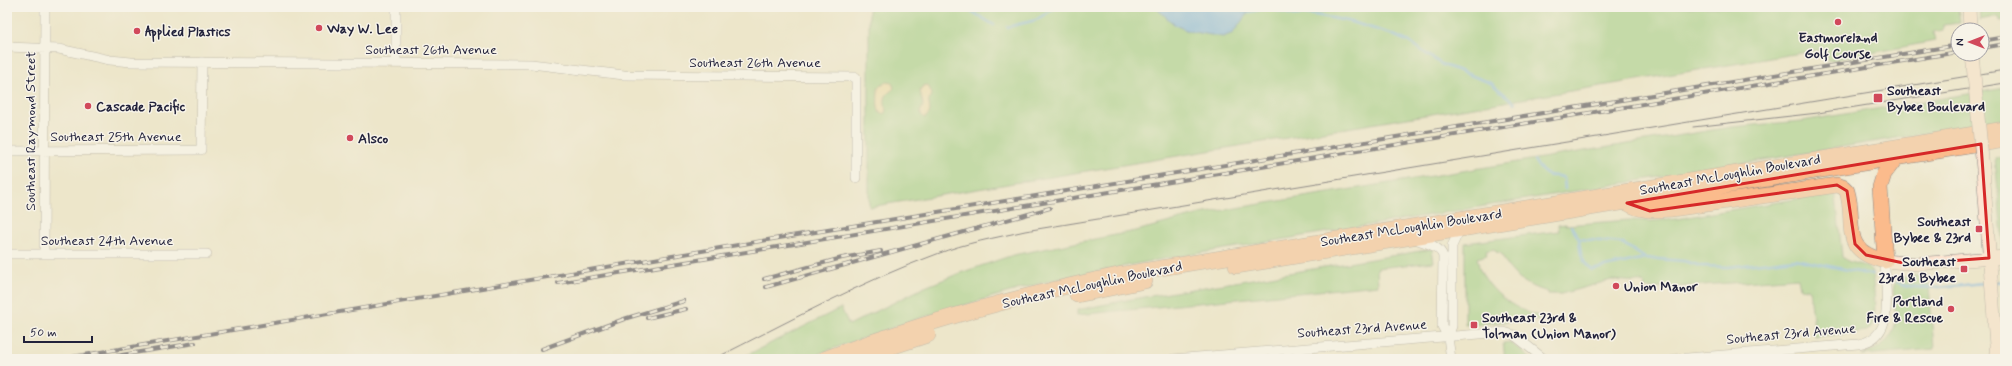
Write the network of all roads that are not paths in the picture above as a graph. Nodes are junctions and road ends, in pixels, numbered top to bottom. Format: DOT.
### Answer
graph roads {
  1 [pos="45,7"];
  2 [pos="396,7"];
  3 [pos="1969,11"];
  4 [pos="1970,22"];
  5 [pos="7,47"];
  6 [pos="45,48"];
  7 [pos="202,62"];
  8 [pos="1973,62"];
  9 [pos="396,63"];
  10 [pos="2005,128"];
  11 [pos="2005,140"];
  12 [pos="7,151"];
  13 [pos="44,151"];
  14 [pos="1896,158"];
  15 [pos="856,178"];
  16 [pos="1627,203"];
  17 [pos="1568,207"];
  18 [pos="1459,230"];
  19 [pos="1414,238"];
  20 [pos="7,254"];
  21 [pos="44,254"];
  22 [pos="207,254"];
  23 [pos="2005,257"];
  24 [pos="1989,258"];
  25 [pos="1884,261"];
  26 [pos="1448,338"];
  27 [pos="824,359"];
  28 [pos="855,359"];
  29 [pos="1173,359"];
  30 [pos="1452,359"];
  31 [pos="1544,359"];
  32 [pos="1676,359"];
  33 [pos="1996,359"];
  1 -- 6 [label="street, Southeast Raymond Street"];
  2 -- 9 [label="street"];
  3 -- 4 [label="main road"];
  5 -- 6 [label="street, Southeast 26th Avenue"];
  6 -- 7 [label="street, Southeast 26th Avenue"];
  6 -- 13 [label="street, Southeast Raymond Street"];
  7 -- 9 [label="street, Southeast 26th Avenue"];
  7 -- 13 [label="street, Southeast 25th Avenue"];
  8 -- 24 [label="main road, bridge"];
  9 -- 15 [label="street, Southeast 26th Avenue"];
  10 -- 17 [label="highway, Southeast McLoughlin Boulevard"];
  11 -- 14 [label="highway, Southeast McLoughlin Boulevard"];
  12 -- 13 [label="street, Southeast 25th Avenue"];
  13 -- 21 [label="street, Southeast Raymond Street"];
  14 -- 16 [label="highway, Southeast McLoughlin Boulevard"];
  14 -- 25 [label="highway"];
  16 -- 17 [label="highway, Southeast McLoughlin Boulevard"];
  16 -- 25 [label="highway"];
  17 -- 18 [label="highway, Southeast McLoughlin Boulevard"];
  17 -- 27 [label="highway, Southeast McLoughlin Boulevard"];
  18 -- 19 [label="highway, Southeast McLoughlin Boulevard"];
  18 -- 26 [label="street"];
  19 -- 26 [label="street"];
  19 -- 28 [label="highway, Southeast McLoughlin Boulevard"];
  20 -- 21 [label="street, Southeast 24th Avenue"];
  21 -- 22 [label="street, Southeast 24th Avenue"];
  23 -- 24 [label="main road"];
  24 -- 25 [label="main road"];
  24 -- 33 [label="main road"];
  25 -- 32 [label="street, Southeast 23rd Avenue"];
  26 -- 29 [label="street, Southeast 23rd Avenue"];
  26 -- 30 [label="street"];
  26 -- 31 [label="street, Southeast 23rd Avenue"];
}
